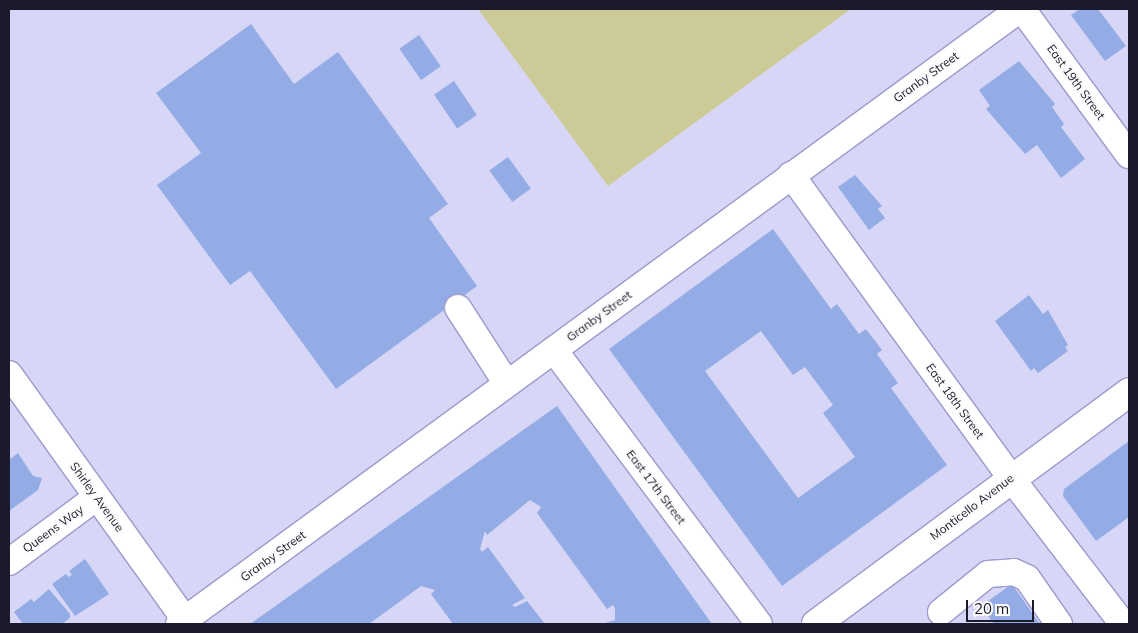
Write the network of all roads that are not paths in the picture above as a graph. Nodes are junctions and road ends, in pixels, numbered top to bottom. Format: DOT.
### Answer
graph roads {
  1 [pos="1021,9"];
  2 [pos="1129,155"];
  3 [pos="791,176"];
  4 [pos="458,308"];
  5 [pos="554,350"];
  6 [pos="9,374"];
  7 [pos="507,384"];
  8 [pos="1129,392"];
  9 [pos="1011,478"];
  10 [pos="97,497"];
  11 [pos="9,562"];
  12 [pos="941,612"];
  13 [pos="182,622"];
  14 [pos="759,624"];
  15 [pos="816,624"];
  16 [pos="1059,624"];
  17 [pos="1123,624"];
  1 -- 2 [label="street, East 19th Street"];
  1 -- 3 [label="street, Granby Street"];
  3 -- 5 [label="street, Granby Street"];
  3 -- 9 [label="street, East 18th Street"];
  4 -- 7 [label="street"];
  5 -- 7 [label="street, Granby Street"];
  5 -- 14 [label="street, East 17th Street"];
  6 -- 10 [label="street, Shirley Avenue"];
  7 -- 13 [label="street, Granby Street"];
  8 -- 9 [label="main road, Monticello Avenue"];
  9 -- 15 [label="main road, Monticello Avenue"];
  9 -- 17 [label="street, East 18th Street"];
  10 -- 11 [label="street, Queens Way"];
  10 -- 13 [label="street, Shirley Avenue"];
  12 -- 16 [label="street"];
}
